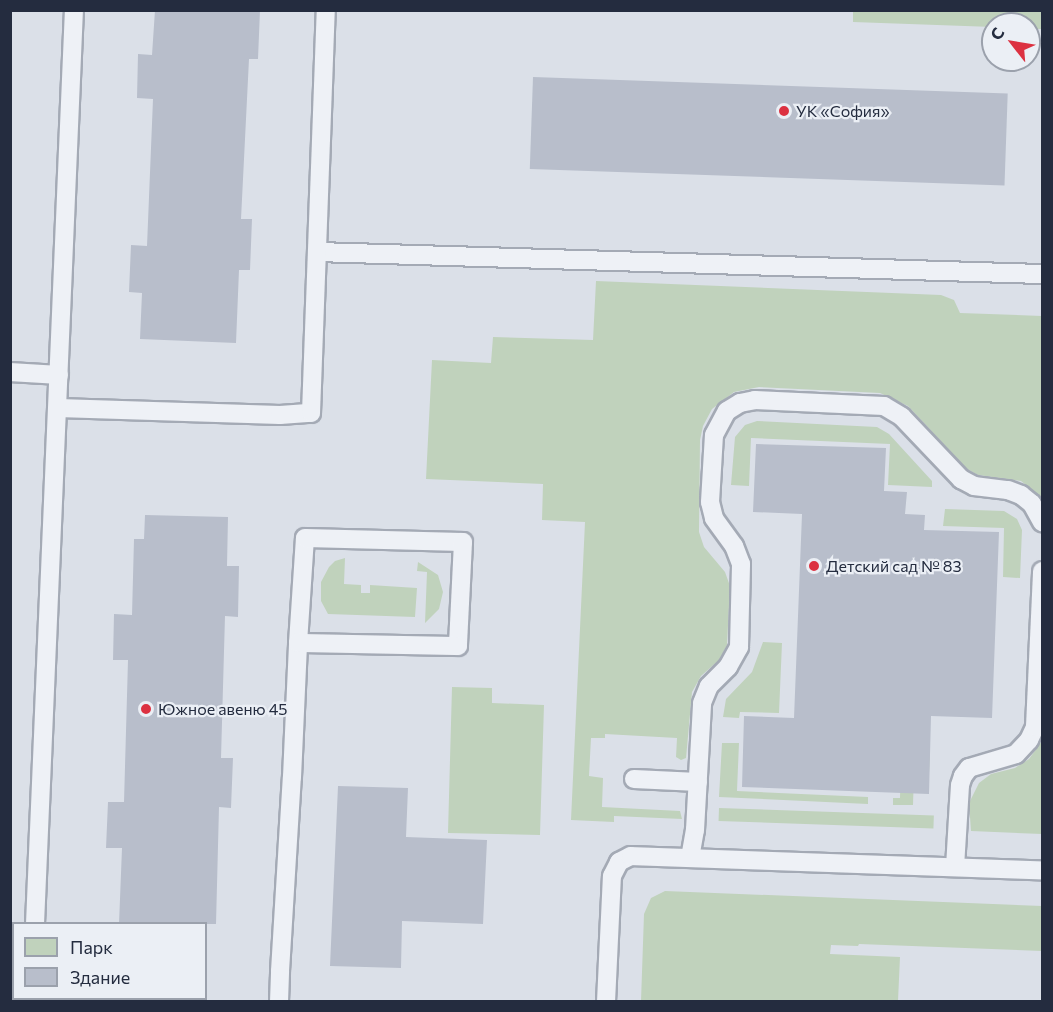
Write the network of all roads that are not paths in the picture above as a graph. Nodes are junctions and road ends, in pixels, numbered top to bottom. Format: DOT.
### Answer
graph roads {
  1 [pos="74,10"];
  2 [pos="326,10"];
  3 [pos="317,252"];
  4 [pos="1042,274"];
  5 [pos="10,372"];
  6 [pos="59,375"];
  7 [pos="58,408"];
  8 [pos="1042,522"];
  9 [pos="1042,571"];
  10 [pos="298,643"];
  11 [pos="634,779"];
  12 [pos="698,782"];
  13 [pos="690,858"];
  14 [pos="955,867"];
  15 [pos="1042,870"];
  16 [pos="35,922"];
  17 [pos="279,1002"];
  18 [pos="606,1002"];
  1 -- 6 [label="lane"];
  2 -- 3 [label="lane"];
  3 -- 4 [label="lane"];
  3 -- 7 [label="lane"];
  5 -- 6 [label="lane"];
  6 -- 7 [label="lane"];
  7 -- 16 [label="lane"];
  8 -- 12 [label="lane"];
  9 -- 14 [label="lane"];
  10 -- 10 [label="lane"];
  10 -- 17 [label="lane"];
  11 -- 12 [label="lane"];
  12 -- 13 [label="lane"];
  13 -- 14 [label="lane"];
  13 -- 18 [label="lane"];
  14 -- 15 [label="lane"];
}
